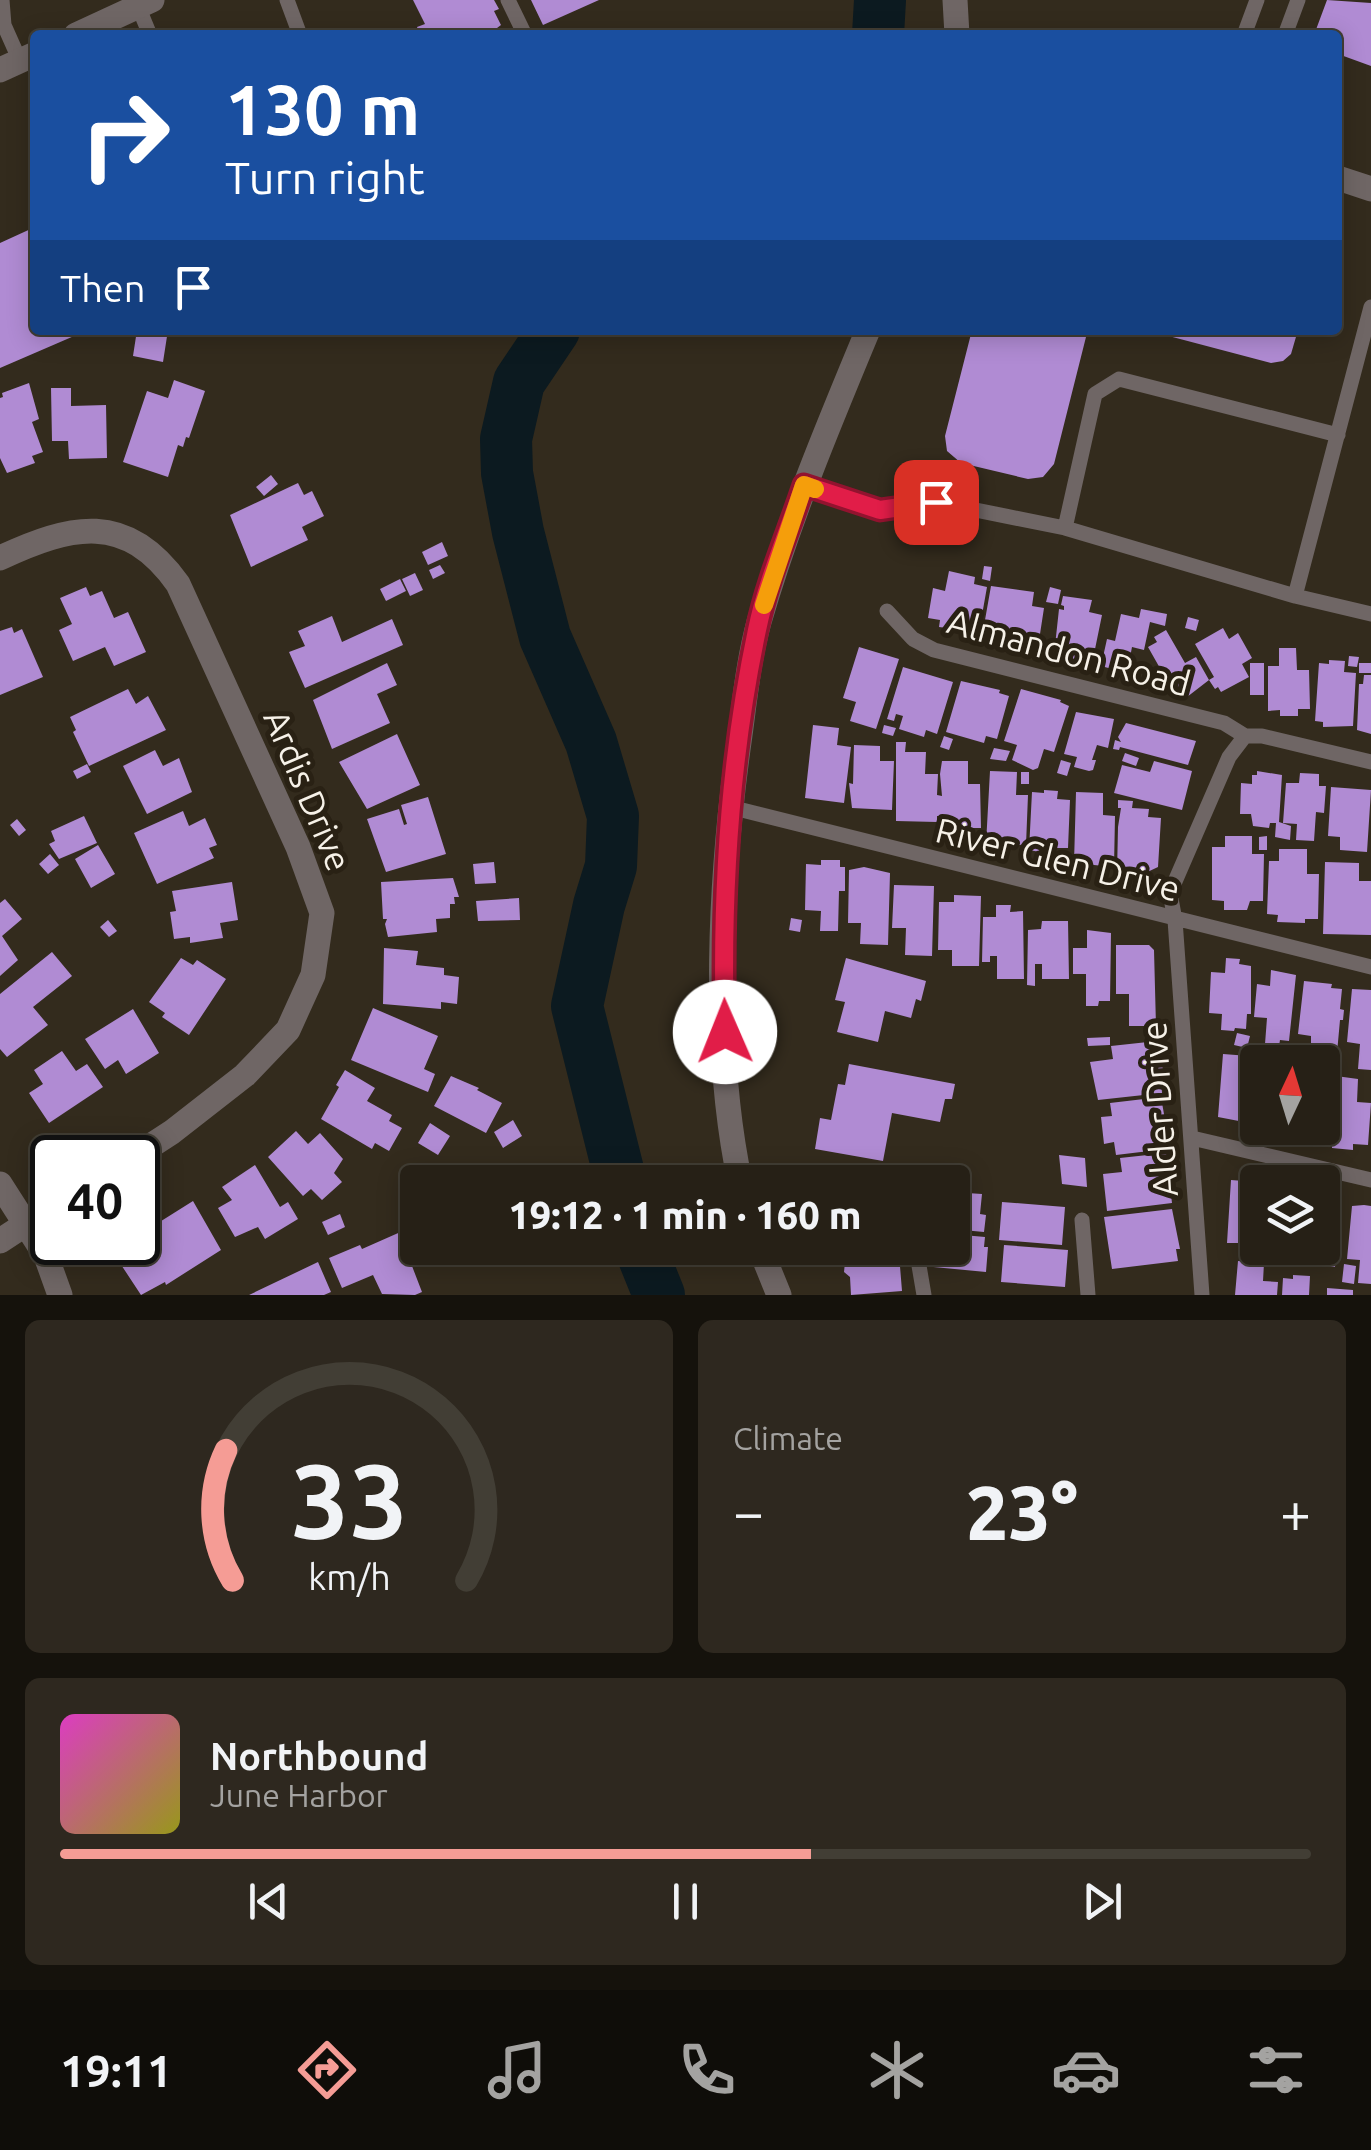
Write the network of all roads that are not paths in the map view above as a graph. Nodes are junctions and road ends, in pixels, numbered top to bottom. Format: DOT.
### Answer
graph roads {
  1 [pos="2,0"];
  2 [pos="286,0"];
  3 [pos="508,0"];
  4 [pos="954,0"];
  5 [pos="1256,0"];
  6 [pos="1298,0"];
  7 [pos="132,5"];
  8 [pos="85,30"];
  9 [pos="147,30"];
  10 [pos="298,30"];
  11 [pos="523,30"];
  12 [pos="957,30"];
  13 [pos="1246,30"];
  14 [pos="1288,30"];
  15 [pos="18,61"];
  16 [pos="1342,179"];
  17 [pos="1371,189"];
  18 [pos="1371,307"];
  19 [pos="866,335"];
  20 [pos="1338,434"];
  21 [pos="804,485"];
  22 [pos="1065,528"];
  23 [pos="0,558"];
  24 [pos="1295,596"];
  25 [pos="887,611"];
  26 [pos="1371,614"];
  27 [pos="1245,736"];
  28 [pos="1371,762"];
  29 [pos="730,806"];
  30 [pos="1176,920"];
  31 [pos="1371,967"];
  32 [pos="1192,1138"];
  33 [pos="160,1140"];
  34 [pos="737,1165"];
  35 [pos="1371,1180"];
  36 [pos="0,1184"];
  37 [pos="1082,1220"];
  38 [pos="30,1222"];
  39 [pos="26,1224"];
  40 [pos="0,1240"];
  41 [pos="767,1265"];
  42 [pos="919,1265"];
  43 [pos="60,1295"];
  44 [pos="778,1295"];
  45 [pos="924,1295"];
  46 [pos="1088,1295"];
  47 [pos="1202,1295"];
  1 -- 15 [label="lane"];
  2 -- 10 [label="lane"];
  3 -- 11 [label="lane"];
  4 -- 12 [label="street"];
  5 -- 13 [label="lane"];
  6 -- 14 [label="lane"];
  7 -- 8 [label="street"];
  7 -- 9 [label="lane"];
  16 -- 17 [label="street"];
  18 -- 20 [label="lane"];
  19 -- 21 [label="street"];
  20 -- 22 [label="lane"];
  20 -- 24 [label="lane"];
  21 -- 22 [label="lane"];
  21 -- 29 [label="street"];
  22 -- 24 [label="lane"];
  23 -- 33 [label="street, Ardis Drive"];
  24 -- 26 [label="lane"];
  25 -- 27 [label="lane, Almandon Road"];
  27 -- 28 [label="lane"];
  27 -- 30 [label="lane, Alder Drive"];
  29 -- 30 [label="lane, River Glen Drive"];
  29 -- 34 [label="street"];
  30 -- 31 [label="lane, River Glen Drive"];
  30 -- 32 [label="lane, Alder Drive"];
  32 -- 35 [label="lane"];
  32 -- 47 [label="lane, Alder Drive"];
  36 -- 39 [label="street"];
  37 -- 46 [label="lane"];
  38 -- 39 [label="street"];
  39 -- 40 [label="street"];
  39 -- 43 [label="street"];
  41 -- 44 [label="street"];
  42 -- 45 [label="lane"];
}
